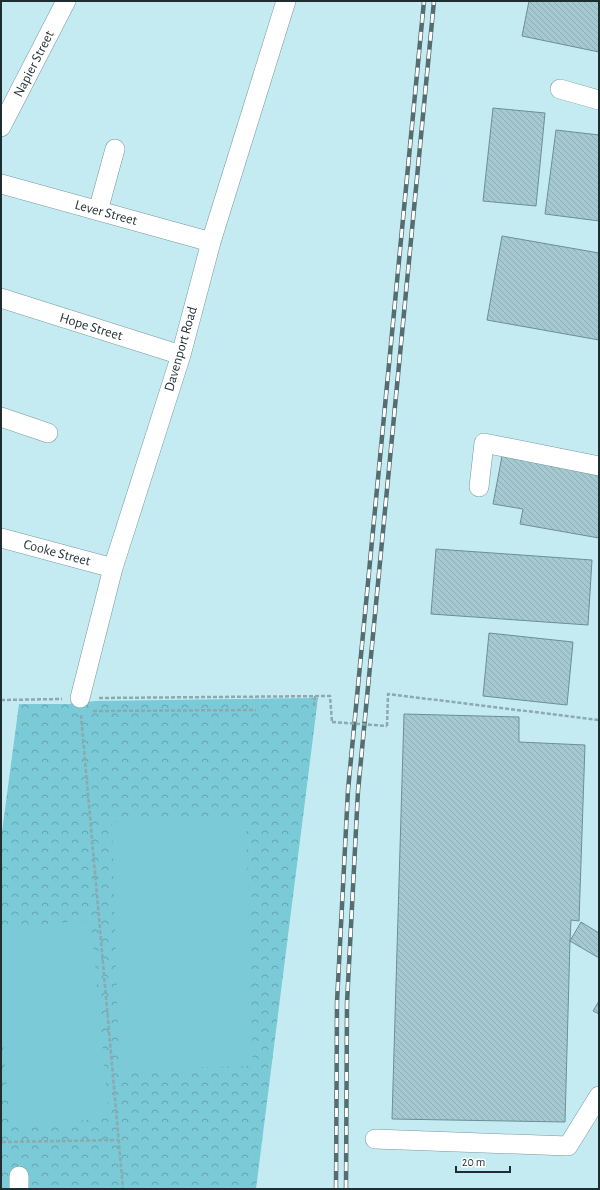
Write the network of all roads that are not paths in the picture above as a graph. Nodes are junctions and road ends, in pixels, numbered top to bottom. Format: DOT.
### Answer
graph roads {
  1 [pos="66,1"];
  2 [pos="286,1"];
  3 [pos="560,89"];
  4 [pos="599,100"];
  5 [pos="1,127"];
  6 [pos="115,149"];
  7 [pos="1,184"];
  8 [pos="98,211"];
  9 [pos="211,242"];
  10 [pos="1,298"];
  11 [pos="181,354"];
  12 [pos="1,417"];
  13 [pos="48,433"];
  14 [pos="599,466"];
  15 [pos="479,487"];
  16 [pos="1,538"];
  17 [pos="113,568"];
  18 [pos="81,705"];
  19 [pos="599,1096"];
  20 [pos="375,1139"];
  1 -- 5 [label="street, Napier Street"];
  2 -- 9 [label="street, Davenport Road"];
  3 -- 4 [label="street"];
  6 -- 8 [label="street"];
  7 -- 8 [label="street, Lever Street"];
  8 -- 9 [label="street, Lever Street"];
  9 -- 11 [label="street, Davenport Road"];
  10 -- 11 [label="street, Hope Street"];
  11 -- 17 [label="street, Davenport Road"];
  12 -- 13 [label="street"];
  14 -- 15 [label="street"];
  16 -- 17 [label="street, Cooke Street"];
  17 -- 18 [label="street, Davenport Road"];
  19 -- 20 [label="street"];
}
